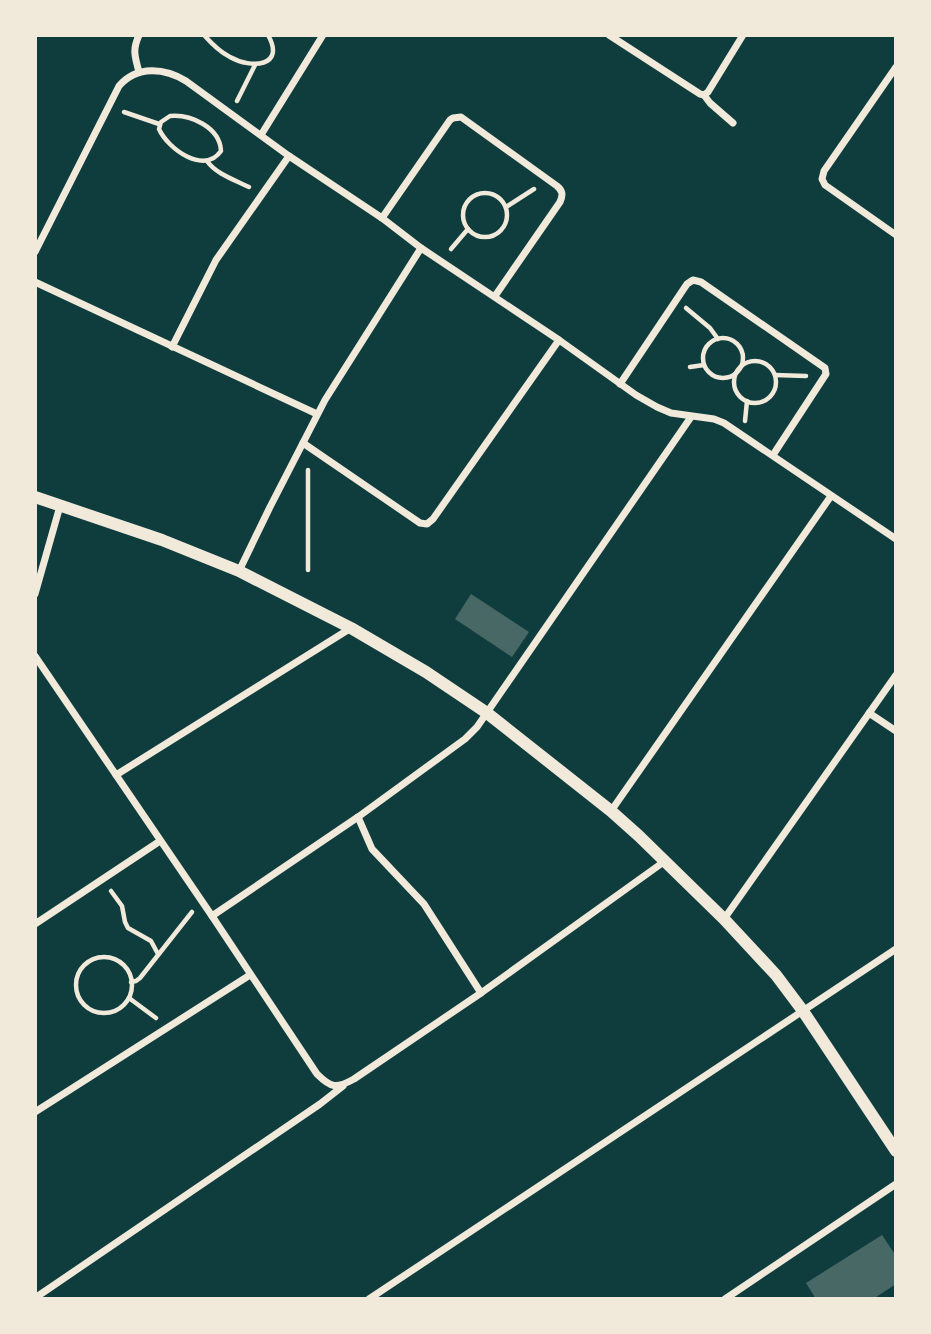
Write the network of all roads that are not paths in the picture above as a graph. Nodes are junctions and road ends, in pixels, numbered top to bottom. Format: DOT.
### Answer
graph roads {
  1 [pos="139,35"];
  2 [pos="323,35"];
  3 [pos="609,35"];
  4 [pos="743,35"];
  5 [pos="896,67"];
  6 [pos="139,72"];
  7 [pos="704,94"];
  8 [pos="733,123"];
  9 [pos="261,135"];
  10 [pos="289,156"];
  11 [pos="382,218"];
  12 [pos="896,235"];
  13 [pos="421,248"];
  14 [pos="35,252"];
  15 [pos="35,282"];
  16 [pos="495,296"];
  17 [pos="559,340"];
  18 [pos="172,347"];
  19 [pos="620,384"];
  20 [pos="317,414"];
  21 [pos="691,417"];
  22 [pos="306,445"];
  23 [pos="773,455"];
  24 [pos="831,496"];
  25 [pos="35,497"];
  26 [pos="60,506"];
  27 [pos="896,539"];
  28 [pos="239,571"];
  29 [pos="35,594"];
  30 [pos="351,628"];
  31 [pos="35,656"];
  32 [pos="896,675"];
  33 [pos="487,713"];
  34 [pos="869,713"];
  35 [pos="896,731"];
  36 [pos="116,775"];
  37 [pos="611,811"];
  38 [pos="358,817"];
  39 [pos="160,841"];
  40 [pos="665,861"];
  41 [pos="212,916"];
  42 [pos="724,919"];
  43 [pos="35,924"];
  44 [pos="896,949"];
  45 [pos="250,975"];
  46 [pos="481,993"];
  47 [pos="803,1011"];
  48 [pos="344,1085"];
  49 [pos="35,1112"];
  50 [pos="896,1151"];
  51 [pos="896,1184"];
  52 [pos="35,1298"];
  53 [pos="369,1299"];
  54 [pos="725,1299"];
  1 -- 6 [label="street"];
  2 -- 9 [label="street"];
  3 -- 7 [label="street"];
  4 -- 7 [label="street"];
  5 -- 12 [label="street"];
  6 -- 9 [label="street"];
  6 -- 14 [label="street"];
  7 -- 8 [label="street"];
  9 -- 10 [label="street"];
  10 -- 11 [label="street"];
  10 -- 18 [label="street"];
  11 -- 13 [label="street"];
  11 -- 16 [label="street"];
  13 -- 16 [label="street"];
  13 -- 20 [label="street"];
  15 -- 18 [label="street"];
  16 -- 17 [label="street"];
  17 -- 19 [label="street"];
  17 -- 22 [label="street"];
  18 -- 20 [label="street"];
  19 -- 21 [label="street"];
  19 -- 23 [label="street"];
  20 -- 22 [label="street"];
  21 -- 23 [label="street"];
  21 -- 33 [label="street"];
  22 -- 28 [label="street"];
  23 -- 24 [label="street"];
  24 -- 27 [label="street"];
  24 -- 37 [label="street"];
  25 -- 26 [label="street"];
  26 -- 28 [label="street"];
  26 -- 29 [label="street"];
  28 -- 30 [label="street"];
  30 -- 33 [label="street"];
  30 -- 36 [label="street"];
  31 -- 36 [label="street"];
  32 -- 34 [label="street"];
  33 -- 37 [label="street"];
  33 -- 38 [label="street"];
  34 -- 35 [label="street"];
  34 -- 42 [label="street"];
  36 -- 39 [label="street"];
  37 -- 40 [label="street"];
  38 -- 41 [label="street"];
  38 -- 46 [label="street"];
  39 -- 41 [label="street"];
  39 -- 43 [label="street"];
  40 -- 42 [label="street"];
  40 -- 46 [label="street"];
  41 -- 45 [label="street"];
  42 -- 47 [label="street"];
  44 -- 47 [label="street"];
  45 -- 48 [label="street"];
  45 -- 49 [label="street"];
  46 -- 48 [label="street"];
  47 -- 50 [label="street"];
  47 -- 53 [label="street"];
  48 -- 52 [label="street"];
  51 -- 54 [label="street"];
}
